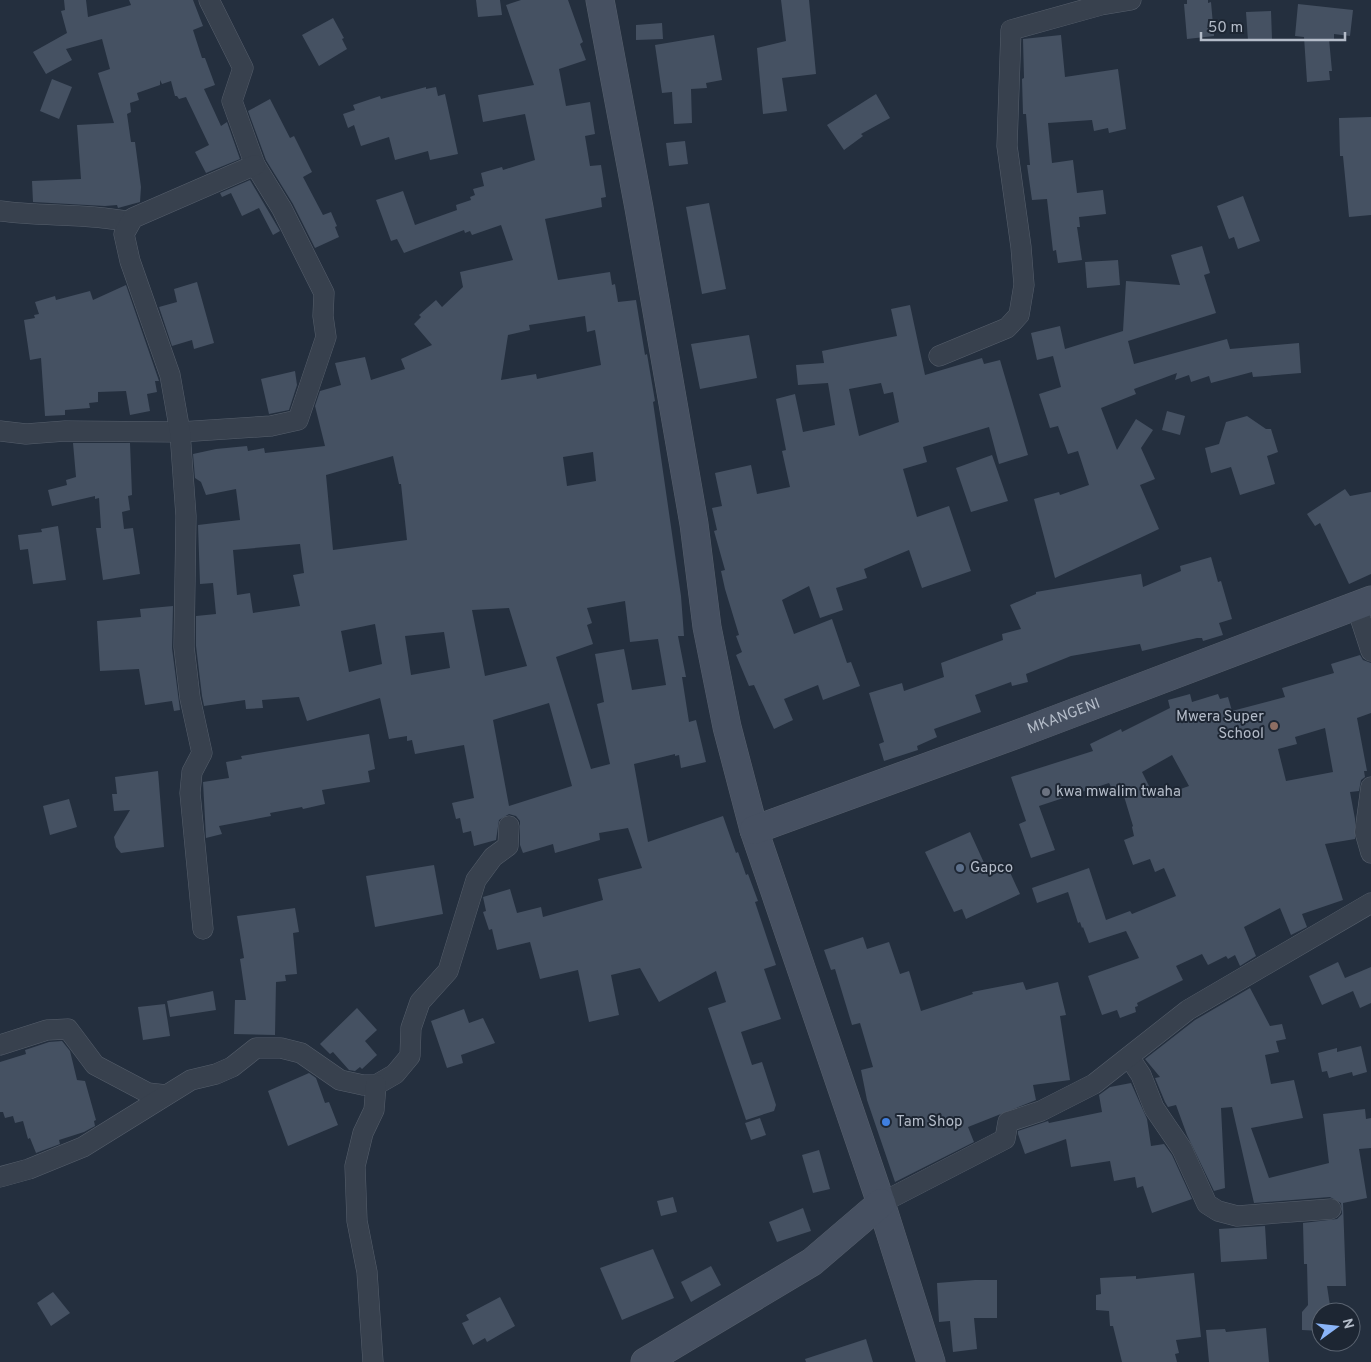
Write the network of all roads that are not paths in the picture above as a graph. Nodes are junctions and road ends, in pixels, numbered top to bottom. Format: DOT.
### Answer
graph roads {
  1 [pos="210,0"];
  2 [pos="600,0"];
  3 [pos="1131,0"];
  4 [pos="1101,2"];
  5 [pos="255,165"];
  6 [pos="0,211"];
  7 [pos="130,222"];
  8 [pos="939,356"];
  9 [pos="0,431"];
  10 [pos="180,432"];
  11 [pos="1364,603"];
  12 [pos="1371,651"];
  13 [pos="1371,787"];
  14 [pos="509,826"];
  15 [pos="754,830"];
  16 [pos="1371,853"];
  17 [pos="1371,903"];
  18 [pos="203,929"];
  19 [pos="0,1045"];
  20 [pos="1129,1057"];
  21 [pos="376,1085"];
  22 [pos="166,1095"];
  23 [pos="0,1177"];
  24 [pos="881,1202"];
  25 [pos="1331,1209"];
  26 [pos="373,1362"];
  27 [pos="645,1362"];
  28 [pos="932,1362"];
  1 -- 5 [label="street"];
  2 -- 15 [label="main road"];
  3 -- 4 [label="street"];
  4 -- 8 [label="street"];
  5 -- 7 [label="street"];
  5 -- 10 [label="street"];
  6 -- 7 [label="street"];
  7 -- 10 [label="street"];
  9 -- 10 [label="street"];
  10 -- 18 [label="street"];
  11 -- 12 [label="street"];
  11 -- 15 [label="main road, MKANGENI"];
  13 -- 16 [label="street"];
  14 -- 21 [label="street"];
  15 -- 24 [label="main road"];
  17 -- 20 [label="street"];
  19 -- 22 [label="street"];
  20 -- 24 [label="street"];
  20 -- 25 [label="street"];
  21 -- 22 [label="street"];
  21 -- 26 [label="street"];
  22 -- 23 [label="street"];
  24 -- 27 [label="main road"];
  24 -- 28 [label="main road"];
}
